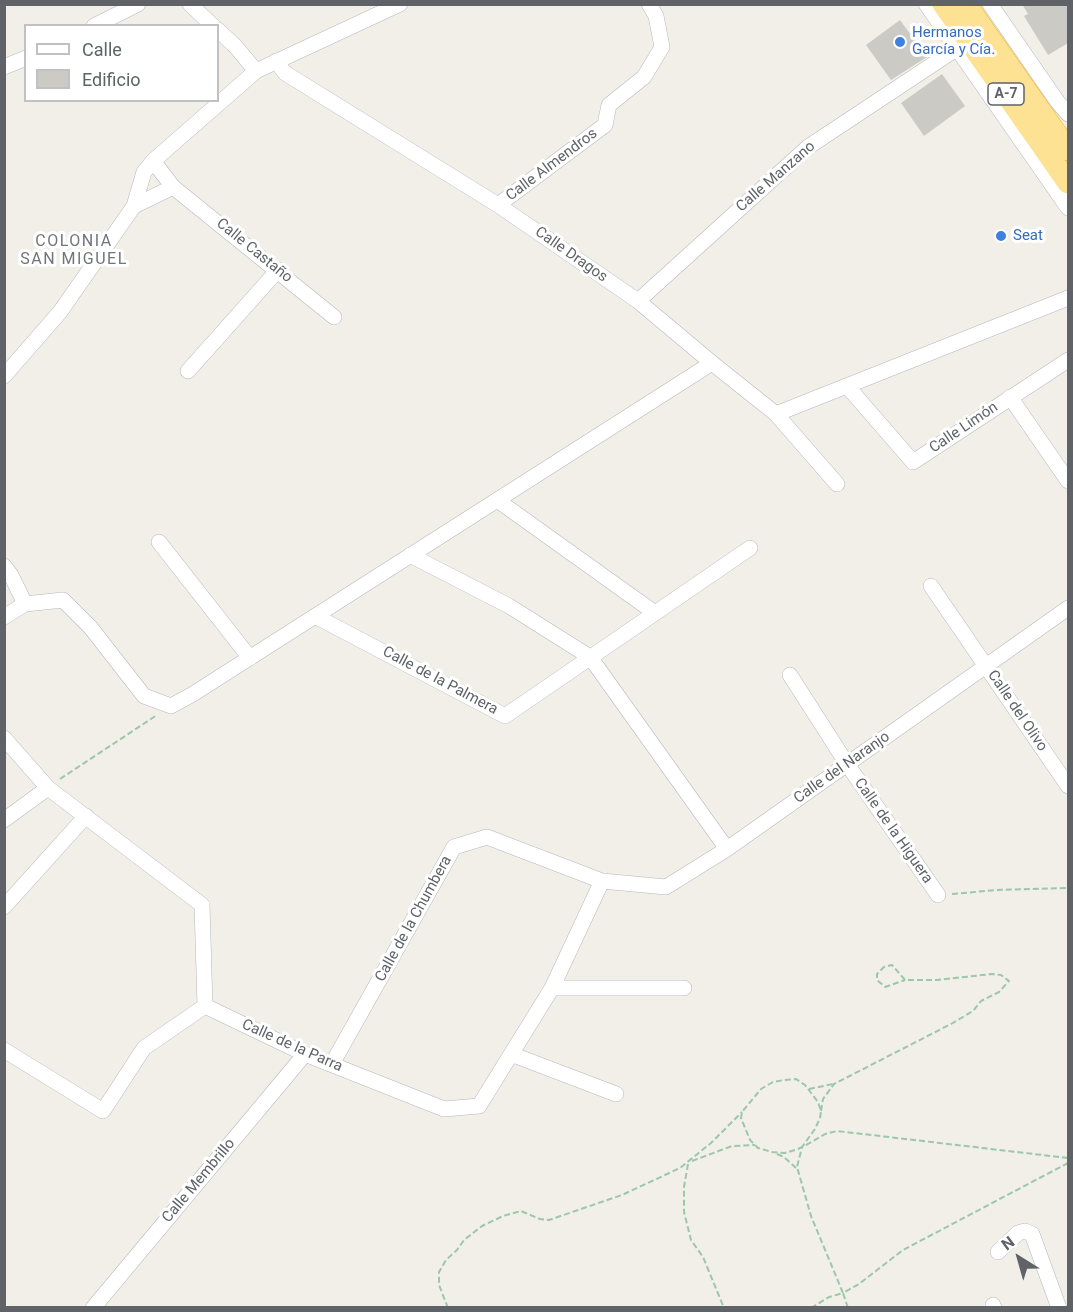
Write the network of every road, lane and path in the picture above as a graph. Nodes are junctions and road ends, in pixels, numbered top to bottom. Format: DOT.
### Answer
graph roads {
  1 [pos="138,4"];
  2 [pos="190,4"];
  3 [pos="400,4"];
  4 [pos="926,4"];
  5 [pos="943,4"];
  6 [pos="966,4"];
  7 [pos="990,4"];
  8 [pos="656,7"];
  9 [pos="98,24"];
  10 [pos="211,24"];
  11 [pos="219,31"];
  12 [pos="956,49"];
  13 [pos="24,59"];
  14 [pos="276,61"];
  15 [pos="4,67"];
  16 [pos="256,71"];
  17 [pos="1068,114"];
  18 [pos="1068,150"];
  19 [pos="153,161"];
  20 [pos="1068,183"];
  21 [pos="173,187"];
  22 [pos="498,205"];
  23 [pos="134,206"];
  24 [pos="1068,208"];
  25 [pos="278,270"];
  26 [pos="1068,298"];
  27 [pos="638,302"];
  28 [pos="334,317"];
  29 [pos="1068,360"];
  30 [pos="712,363"];
  31 [pos="188,371"];
  32 [pos="6,373"];
  33 [pos="847,386"];
  34 [pos="1010,397"];
  35 [pos="776,414"];
  36 [pos="1068,481"];
  37 [pos="837,484"];
  38 [pos="498,500"];
  39 [pos="159,542"];
  40 [pos="750,548"];
  41 [pos="410,555"];
  42 [pos="4,566"];
  43 [pos="932,586"];
  44 [pos="25,604"];
  45 [pos="1068,608"];
  46 [pos="655,613"];
  47 [pos="315,616"];
  48 [pos="4,617"];
  49 [pos="590,657"];
  50 [pos="250,658"];
  51 [pos="987,666"];
  52 [pos="790,675"];
  53 [pos="171,706"];
  54 [pos="4,738"];
  55 [pos="847,764"];
  56 [pos="1068,786"];
  57 [pos="48,788"];
  58 [pos="86,816"];
  59 [pos="4,820"];
  60 [pos="727,849"];
  61 [pos="602,881"];
  62 [pos="1068,888"];
  63 [pos="938,896"];
  64 [pos="4,907"];
  65 [pos="905,980"];
  66 [pos="552,988"];
  67 [pos="684,988"];
  68 [pos="205,1006"];
  69 [pos="4,1050"];
  70 [pos="305,1054"];
  71 [pos="511,1054"];
  72 [pos="332,1064"];
  73 [pos="837,1082"];
  74 [pos="809,1089"];
  75 [pos="616,1094"];
  76 [pos="821,1111"];
  77 [pos="742,1112"];
  78 [pos="755,1146"];
  79 [pos="802,1147"];
  80 [pos="774,1152"];
  81 [pos="1068,1158"];
  82 [pos="689,1162"];
  83 [pos="1068,1163"];
  84 [pos="797,1170"];
  85 [pos="998,1252"];
  86 [pos="843,1293"];
  87 [pos="93,1308"];
  88 [pos="448,1308"];
  89 [pos="724,1308"];
  90 [pos="811,1308"];
  91 [pos="848,1308"];
  92 [pos="1059,1308"];
  1 -- 9 [label="street"];
  2 -- 10 [label="street"];
  3 -- 14 [label="street"];
  4 -- 12 [label="street"];
  5 -- 20 [label="highway, A-7"];
  6 -- 18 [label="highway, A-7"];
  7 -- 17 [label="street"];
  8 -- 22 [label="street, Calle Almendros"];
  11 -- 16 [label="street"];
  12 -- 24 [label="street"];
  12 -- 27 [label="street, Calle Manzano"];
  13 -- 15 [label="street"];
  14 -- 16 [label="street"];
  14 -- 22 [label="street, Calle Dragos"];
  16 -- 19 [label="street"];
  19 -- 21 [label="street, Calle Castaño"];
  19 -- 23 [label="street"];
  21 -- 23 [label="street"];
  21 -- 25 [label="street, Calle Castaño"];
  22 -- 27 [label="street, Calle Dragos"];
  23 -- 32 [label="street"];
  25 -- 28 [label="street, Calle Castaño"];
  25 -- 31 [label="street"];
  26 -- 33 [label="street"];
  27 -- 30 [label="street, Calle Dragos"];
  29 -- 34 [label="street, Calle Limón"];
  30 -- 35 [label="street, Calle Dragos"];
  30 -- 38 [label="street"];
  33 -- 34 [label="street, Calle Limón"];
  33 -- 35 [label="street"];
  34 -- 36 [label="street"];
  35 -- 37 [label="street, Calle Dragos"];
  38 -- 41 [label="street"];
  38 -- 46 [label="street"];
  39 -- 50 [label="street"];
  40 -- 46 [label="street, Calle de la Palmera"];
  41 -- 47 [label="street"];
  41 -- 49 [label="street"];
  42 -- 44 [label="street"];
  43 -- 51 [label="street, Calle del Olivo"];
  44 -- 48 [label="street"];
  44 -- 53 [label="street"];
  45 -- 51 [label="street, Calle del Naranjo"];
  46 -- 49 [label="street, Calle de la Palmera"];
  47 -- 49 [label="street, Calle de la Palmera"];
  47 -- 50 [label="street"];
  49 -- 60 [label="street"];
  50 -- 53 [label="street"];
  51 -- 55 [label="street, Calle del Naranjo"];
  51 -- 56 [label="street, Calle del Olivo"];
  52 -- 55 [label="street, Calle de la Higuera"];
  53 -- 57 [label="path"];
  54 -- 57 [label="street"];
  55 -- 60 [label="street, Calle del Naranjo"];
  55 -- 63 [label="street, Calle de la Higuera"];
  57 -- 58 [label="street"];
  57 -- 59 [label="street"];
  58 -- 64 [label="street"];
  58 -- 68 [label="street"];
  60 -- 61 [label="street, Calle del Naranjo"];
  61 -- 66 [label="street, Calle de la Parra"];
  61 -- 72 [label="street, Calle de la Chumbera"];
  62 -- 63 [label="path"];
  65 -- 65 [label="path"];
  65 -- 73 [label="path"];
  66 -- 67 [label="street"];
  66 -- 71 [label="street, Calle de la Parra"];
  68 -- 69 [label="street"];
  68 -- 70 [label="street, Calle de la Parra"];
  70 -- 72 [label="street, Calle de la Parra"];
  70 -- 87 [label="street, Calle Membrillo"];
  71 -- 72 [label="street, Calle de la Parra"];
  71 -- 75 [label="street"];
  73 -- 74 [label="path"];
  73 -- 76 [label="path"];
  74 -- 76 [label="path"];
  74 -- 77 [label="path"];
  76 -- 79 [label="path"];
  77 -- 78 [label="path"];
  77 -- 82 [label="path"];
  78 -- 80 [label="path"];
  78 -- 82 [label="path"];
  79 -- 80 [label="path"];
  79 -- 81 [label="path"];
  79 -- 84 [label="path"];
  80 -- 84 [label="path"];
  82 -- 88 [label="path"];
  82 -- 89 [label="path"];
  83 -- 86 [label="path"];
  84 -- 86 [label="path"];
  85 -- 92 [label="street"];
  86 -- 90 [label="path"];
  86 -- 91 [label="path"];
}
